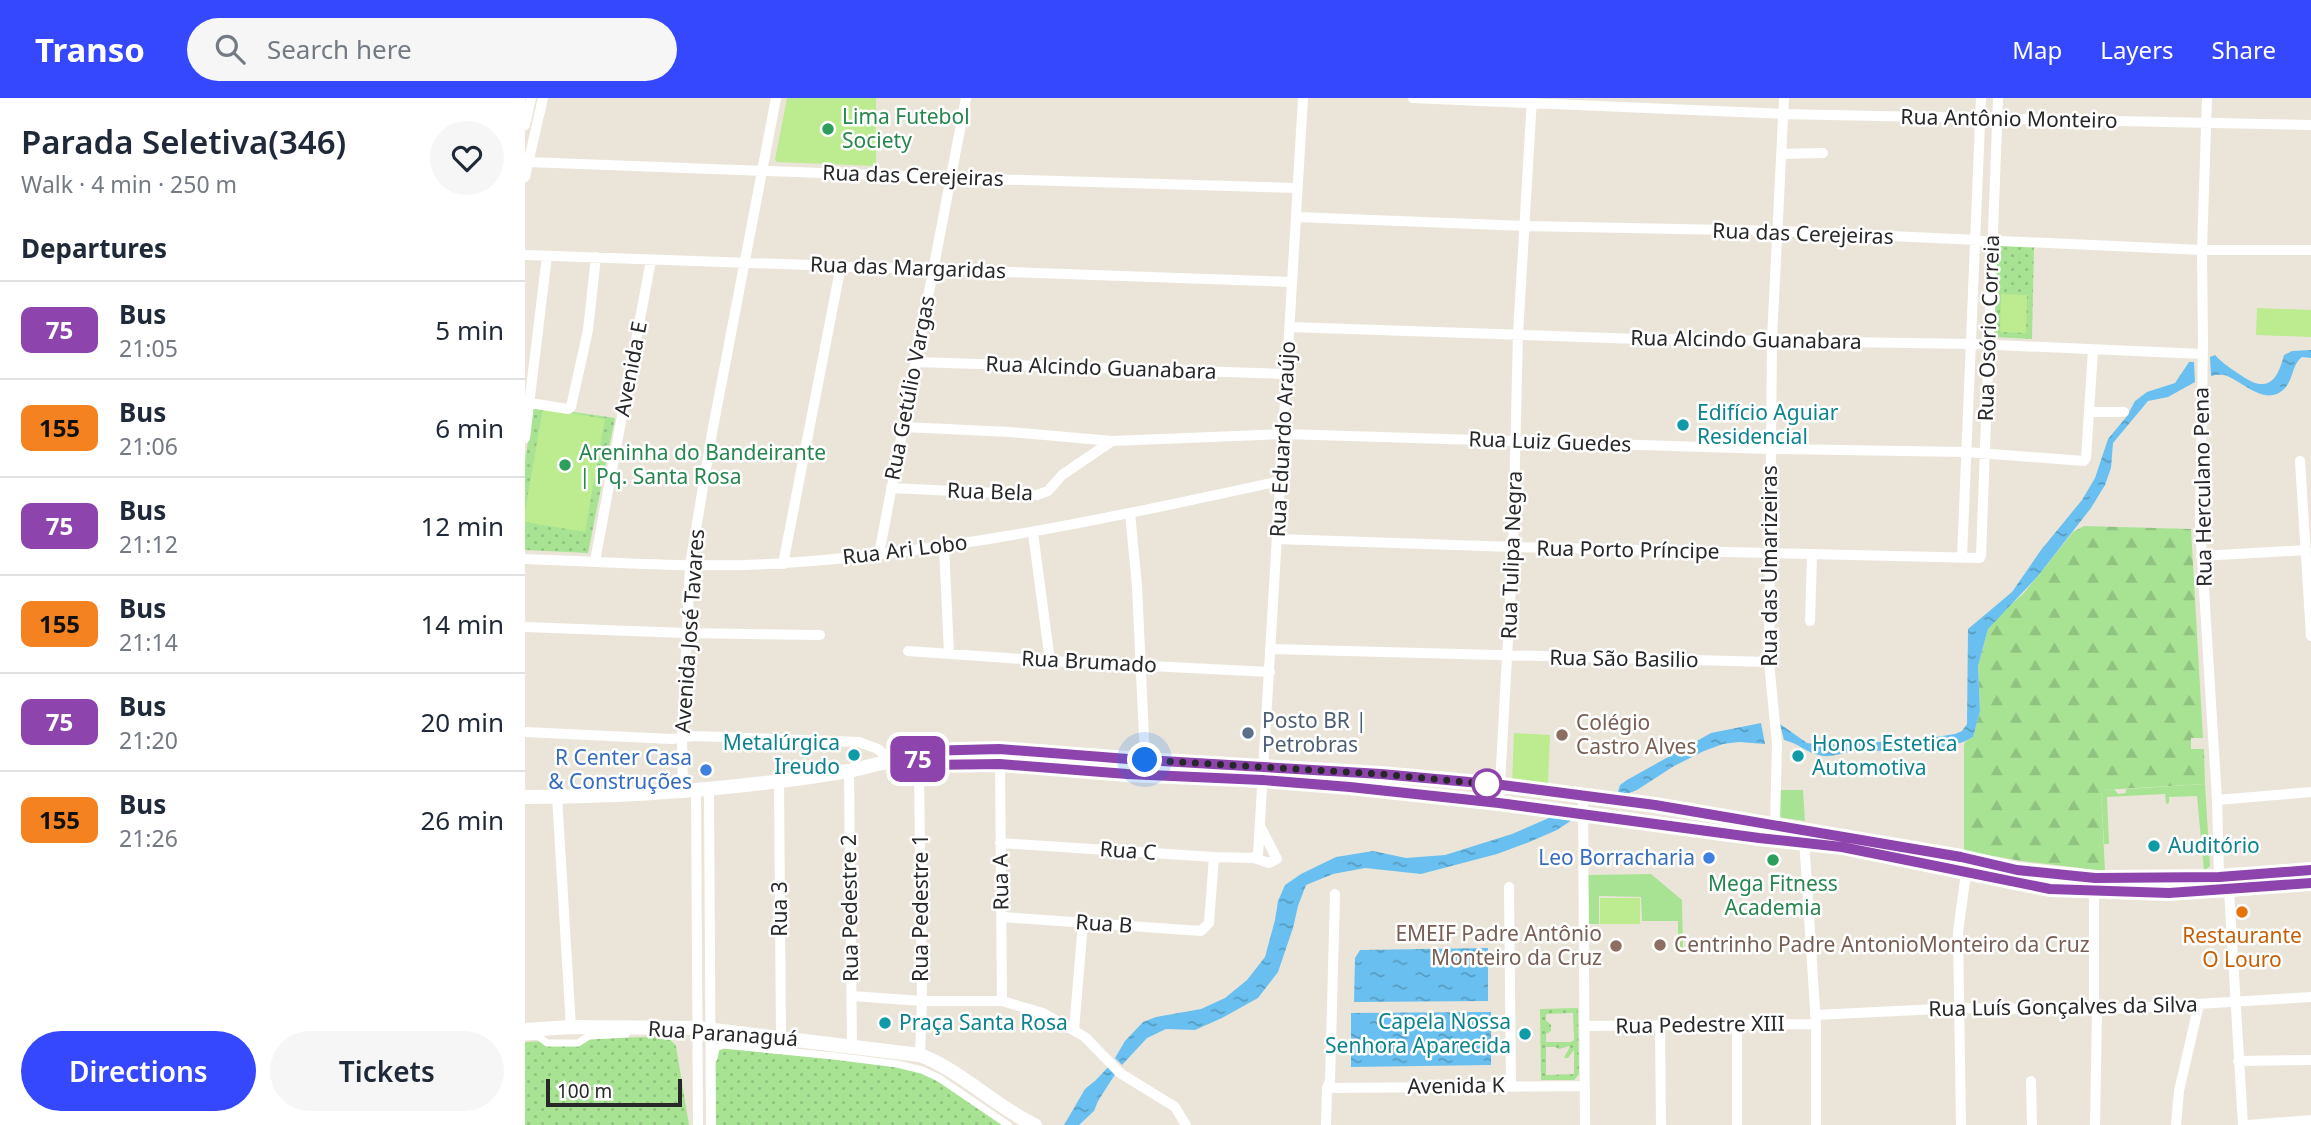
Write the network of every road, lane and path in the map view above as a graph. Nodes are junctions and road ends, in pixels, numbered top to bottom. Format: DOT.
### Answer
graph roads {
  1 [pos="531,98"];
  2 [pos="543,98"];
  3 [pos="776,98"];
  4 [pos="966,98"];
  5 [pos="1303,98"];
  6 [pos="1413,98"];
  7 [pos="1784,98"];
  8 [pos="1981,98"];
  9 [pos="1998,98"];
  10 [pos="2207,98"];
  11 [pos="1532,101"];
  12 [pos="1783,114"];
  13 [pos="1980,119"];
  14 [pos="1997,120"];
  15 [pos="2206,122"];
  16 [pos="525,125"];
  17 [pos="2311,125"];
  18 [pos="1823,153"];
  19 [pos="1781,154"];
  20 [pos="528,162"];
  21 [pos="763,170"];
  22 [pos="525,177"];
  23 [pos="952,178"];
  24 [pos="1297,188"];
  25 [pos="1296,217"];
  26 [pos="1525,226"];
  27 [pos="1779,231"];
  28 [pos="1974,241"];
  29 [pos="1992,242"];
  30 [pos="2202,250"];
  31 [pos="2311,250"];
  32 [pos="525,255"];
  33 [pos="547,256"];
  34 [pos="596,257"];
  35 [pos="652,260"];
  36 [pos="744,263"];
  37 [pos="841,265"];
  38 [pos="933,269"];
  39 [pos="1291,282"];
  40 [pos="1290,327"];
  41 [pos="1518,334"];
  42 [pos="1772,340"];
  43 [pos="1972,344"];
  44 [pos="1990,345"];
  45 [pos="2093,350"];
  46 [pos="2203,357"];
  47 [pos="916,362"];
  48 [pos="1287,374"];
  49 [pos="530,403"];
  50 [pos="2090,412"];
  51 [pos="2124,412"];
  52 [pos="904,427"];
  53 [pos="1284,434"];
  54 [pos="525,438"];
  55 [pos="1515,440"];
  56 [pos="1112,441"];
  57 [pos="1771,449"];
  58 [pos="1966,452"];
  59 [pos="1985,454"];
  60 [pos="2300,461"];
  61 [pos="1280,481"];
  62 [pos="891,488"];
  63 [pos="1130,513"];
  64 [pos="1033,533"];
  65 [pos="1277,539"];
  66 [pos="944,547"];
  67 [pos="1513,547"];
  68 [pos="2306,550"];
  69 [pos="879,554"];
  70 [pos="1770,554"];
  71 [pos="1812,555"];
  72 [pos="2201,556"];
  73 [pos="1962,558"];
  74 [pos="1980,558"];
  75 [pos="525,559"];
  76 [pos="595,561"];
  77 [pos="783,564"];
  78 [pos="690,565"];
  79 [pos="1810,621"];
  80 [pos="525,626"];
  81 [pos="685,634"];
  82 [pos="820,635"];
  83 [pos="2311,636"];
  84 [pos="1270,649"];
  85 [pos="908,651"];
  86 [pos="949,654"];
  87 [pos="1508,656"];
  88 [pos="1050,661"];
  89 [pos="1769,662"];
  90 [pos="1139,664"];
  91 [pos="1270,672"];
  92 [pos="525,732"];
  93 [pos="682,738"];
  94 [pos="999,756"];
  95 [pos="1128,759"];
  96 [pos="917,760"];
  97 [pos="1145,760"];
  98 [pos="892,762"];
  99 [pos="849,771"];
  100 [pos="1127,774"];
  101 [pos="1263,774"];
  102 [pos="779,780"];
  103 [pos="1502,785"];
  104 [pos="696,792"];
  105 [pos="2311,792"];
  106 [pos="1583,795"];
  107 [pos="525,797"];
  108 [pos="557,797"];
  109 [pos="2217,800"];
  110 [pos="1499,803"];
  111 [pos="1584,815"];
  112 [pos="1775,824"];
  113 [pos="1260,826"];
  114 [pos="1804,836"];
  115 [pos="1000,843"];
  116 [pos="1214,857"];
  117 [pos="1255,858"];
  118 [pos="2311,870"];
  119 [pos="1966,873"];
  120 [pos="2219,877"];
  121 [pos="2311,883"];
  122 [pos="1509,887"];
  123 [pos="2229,890"];
  124 [pos="2094,891"];
  125 [pos="1335,894"];
  126 [pos="1002,917"];
  127 [pos="1083,923"];
  128 [pos="852,996"];
  129 [pos="2311,997"];
  130 [pos="922,1001"];
  131 [pos="1002,1001"];
  132 [pos="2235,1002"];
  133 [pos="2199,1004"];
  134 [pos="1959,1008"];
  135 [pos="2095,1010"];
  136 [pos="1816,1019"];
  137 [pos="1737,1024"];
  138 [pos="1660,1025"];
  139 [pos="1585,1026"];
  140 [pos="571,1027"];
  141 [pos="525,1030"];
  142 [pos="702,1030"];
  143 [pos="1074,1030"];
  144 [pos="525,1037"];
  145 [pos="781,1038"];
  146 [pos="852,1046"];
  147 [pos="919,1055"];
  148 [pos="2311,1060"];
  149 [pos="2238,1061"];
  150 [pos="2031,1081"];
  151 [pos="1511,1086"];
  152 [pos="1584,1086"];
  153 [pos="1327,1088"];
  154 [pos="713,1111"];
  155 [pos="2311,1120"];
  156 [pos="698,1125"];
  157 [pos="713,1125"];
  158 [pos="1008,1125"];
  159 [pos="1035,1125"];
  160 [pos="1186,1125"];
  161 [pos="1327,1125"];
  162 [pos="1585,1125"];
  163 [pos="1661,1125"];
  164 [pos="1737,1125"];
  165 [pos="1816,1125"];
  166 [pos="1961,1125"];
  167 [pos="2032,1125"];
  168 [pos="2095,1125"];
  169 [pos="2176,1125"];
  170 [pos="2243,1125"];
  171 [pos="2249,1125"];
  1 -- 16 [label="street"];
  2 -- 20 [label="street"];
  3 -- 21 [label="street, Avenida José Tavares"];
  4 -- 23 [label="street, Rua Getúlio Vargas"];
  5 -- 24 [label="street, Rua Eduardo Araújo"];
  6 -- 11 [label="street, Rua Antônio Monteiro"];
  7 -- 12 [label="street, Rua das Umarizeiras"];
  8 -- 13 [label="street, Rua Osório Correia"];
  9 -- 14 [label="street, Rua Osório Correia"];
  10 -- 15 [label="street, Rua Herculano Pena"];
  11 -- 12 [label="street, Rua Antônio Monteiro"];
  11 -- 26 [label="street, Rua Tulipa Negra"];
  12 -- 13 [label="street, Rua Antônio Monteiro"];
  12 -- 19 [label="street, Rua das Umarizeiras"];
  13 -- 14 [label="street, Rua Antônio Monteiro"];
  13 -- 28 [label="street, Rua Osório Correia"];
  14 -- 15 [label="street, Rua Antônio Monteiro"];
  14 -- 29 [label="street, Rua Osório Correia"];
  15 -- 17 [label="street, Rua Antônio Monteiro"];
  15 -- 30 [label="street, Rua Herculano Pena"];
  18 -- 19 [label="street"];
  19 -- 27 [label="street, Rua das Umarizeiras"];
  20 -- 21 [label="street, Rua das Cerejeiras"];
  20 -- 22 [label="street"];
  21 -- 23 [label="street, Rua das Cerejeiras"];
  21 -- 36 [label="street, Avenida José Tavares"];
  23 -- 24 [label="street, Rua das Cerejeiras"];
  23 -- 38 [label="street, Rua Getúlio Vargas"];
  24 -- 25 [label="street, Rua Eduardo Araújo"];
  25 -- 26 [label="street, Rua das Cerejeiras"];
  25 -- 39 [label="street, Rua Eduardo Araújo"];
  26 -- 27 [label="street, Rua das Cerejeiras"];
  26 -- 41 [label="street, Rua Tulipa Negra"];
  27 -- 28 [label="street, Rua das Cerejeiras"];
  27 -- 42 [label="street, Rua das Umarizeiras"];
  28 -- 29 [label="street, Rua das Cerejeiras"];
  28 -- 43 [label="street, Rua Osório Correia"];
  29 -- 30 [label="street, Rua das Cerejeiras"];
  29 -- 44 [label="street, Rua Osório Correia"];
  30 -- 31 [label="street, Rua das Cerejeiras"];
  30 -- 46 [label="street, Rua Herculano Pena"];
  32 -- 33 [label="street, Rua das Margaridas"];
  33 -- 34 [label="street, Rua das Margaridas"];
  33 -- 49 [label="street"];
  34 -- 35 [label="street, Rua das Margaridas"];
  34 -- 49 [label="street"];
  35 -- 36 [label="street, Rua das Margaridas"];
  35 -- 76 [label="street, Avenida E"];
  36 -- 37 [label="street, Rua das Margaridas"];
  36 -- 78 [label="street, Avenida José Tavares"];
  37 -- 38 [label="street, Rua das Margaridas"];
  37 -- 77 [label="street"];
  38 -- 39 [label="street, Rua das Margaridas"];
  38 -- 47 [label="street, Rua Getúlio Vargas"];
  39 -- 40 [label="street, Rua Eduardo Araújo"];
  40 -- 41 [label="street, Rua Alcindo Guanabara"];
  40 -- 48 [label="street, Rua Eduardo Araújo"];
  41 -- 42 [label="street, Rua Alcindo Guanabara"];
  41 -- 55 [label="street, Rua Tulipa Negra"];
  42 -- 43 [label="street, Rua Alcindo Guanabara"];
  42 -- 57 [label="street, Rua das Umarizeiras"];
  43 -- 44 [label="street, Rua Alcindo Guanabara"];
  43 -- 58 [label="street, Rua Osório Correia"];
  44 -- 45 [label="street, Rua Alcindo Guanabara"];
  44 -- 59 [label="street, Rua Osório Correia"];
  45 -- 46 [label="street, Rua Alcindo Guanabara"];
  45 -- 50 [label="street, Rua Luiz Guedes"];
  46 -- 72 [label="street, Rua Herculano Pena"];
  47 -- 48 [label="street, Rua Alcindo Guanabara"];
  47 -- 52 [label="street, Rua Getúlio Vargas"];
  48 -- 53 [label="street, Rua Eduardo Araújo"];
  49 -- 54 [label="street"];
  50 -- 51 [label="street"];
  50 -- 59 [label="street, Rua Luiz Guedes"];
  52 -- 56 [label="street, Rua Luiz Guedes"];
  52 -- 62 [label="street, Rua Getúlio Vargas"];
  53 -- 55 [label="street, Rua Luiz Guedes"];
  53 -- 56 [label="street, Rua Luiz Guedes"];
  53 -- 61 [label="street, Rua Eduardo Araújo"];
  55 -- 57 [label="street, Rua Luiz Guedes"];
  55 -- 67 [label="street, Rua Tulipa Negra"];
  56 -- 62 [label="street, Rua Bela"];
  57 -- 58 [label="street, Rua Luiz Guedes"];
  57 -- 70 [label="street, Rua das Umarizeiras"];
  58 -- 59 [label="street, Rua Luiz Guedes"];
  58 -- 73 [label="street, Rua Osório Correia"];
  59 -- 74 [label="street, Rua Osório Correia"];
  60 -- 68 [label="street"];
  61 -- 63 [label="street, Rua Ari Lobo"];
  61 -- 65 [label="street, Rua Eduardo Araújo"];
  62 -- 69 [label="street, Rua Getúlio Vargas"];
  63 -- 64 [label="street, Rua Ari Lobo"];
  63 -- 90 [label="street"];
  64 -- 66 [label="street, Rua Ari Lobo"];
  64 -- 88 [label="street"];
  65 -- 67 [label="street, Rua Porto Príncipe"];
  65 -- 84 [label="street, Rua Eduardo Araújo"];
  66 -- 69 [label="street, Rua Ari Lobo"];
  66 -- 86 [label="street"];
  67 -- 70 [label="street, Rua Porto Príncipe"];
  67 -- 87 [label="street, Rua Tulipa Negra"];
  68 -- 72 [label="street"];
  68 -- 83 [label="street"];
  69 -- 77 [label="street, Rua Ari Lobo"];
  70 -- 71 [label="street, Rua Porto Príncipe"];
  70 -- 89 [label="street, Rua das Umarizeiras"];
  71 -- 73 [label="street, Rua Porto Príncipe"];
  71 -- 79 [label="street"];
  72 -- 109 [label="street, Rua Herculano Pena"];
  73 -- 74 [label="street, Rua Porto Príncipe"];
  75 -- 76 [label="street, Rua Ari Lobo"];
  76 -- 78 [label="street, Rua Ari Lobo"];
  77 -- 78 [label="street, Rua Ari Lobo"];
  78 -- 81 [label="street, Avenida José Tavares"];
  80 -- 81 [label="street"];
  81 -- 82 [label="street"];
  81 -- 93 [label="street, Avenida José Tavares"];
  84 -- 87 [label="street, Rua São Basilio"];
  84 -- 91 [label="street, Rua Eduardo Araújo"];
  85 -- 86 [label="street, Rua Brumado"];
  86 -- 88 [label="street, Rua Brumado"];
  87 -- 89 [label="street, Rua São Basilio"];
  87 -- 103 [label="street, Rua Tulipa Negra"];
  88 -- 90 [label="street, Rua Brumado"];
  89 -- 112 [label="street, Rua das Umarizeiras"];
  90 -- 91 [label="street, Rua Brumado"];
  90 -- 97 [label="street"];
  91 -- 101 [label="street, Rua Eduardo Araújo"];
  92 -- 93 [label="street"];
  93 -- 98 [label="street"];
  93 -- 104 [label="street, Avenida José Tavares"];
  94 -- 95 [label="main road"];
  94 -- 96 [label="main road"];
  94 -- 100 [label="main road"];
  94 -- 115 [label="street, Rua A"];
  95 -- 97 [label="main road"];
  95 -- 100 [label="main road"];
  96 -- 98 [label="main road"];
  96 -- 130 [label="street, Rua Pedestre 1"];
  97 -- 101 [label="main road"];
  98 -- 99 [label="main road"];
  99 -- 102 [label="main road"];
  99 -- 128 [label="street, Rua Pedestre 2"];
  100 -- 101 [label="main road"];
  101 -- 103 [label="main road"];
  101 -- 110 [label="main road"];
  101 -- 113 [label="street, Rua Eduardo Araújo"];
  102 -- 104 [label="main road"];
  102 -- 145 [label="street, Rua 3"];
  103 -- 106 [label="main road"];
  103 -- 110 [label="street, Rua Tulipa Negra"];
  104 -- 108 [label="main road"];
  104 -- 142 [label="street, Avenida José Tavares"];
  105 -- 109 [label="street"];
  106 -- 111 [label="street"];
  106 -- 112 [label="main road"];
  107 -- 108 [label="main road"];
  108 -- 140 [label="street"];
  109 -- 120 [label="street, Rua Herculano Pena"];
  110 -- 111 [label="main road"];
  111 -- 114 [label="main road"];
  111 -- 139 [label="street"];
  112 -- 114 [label="main road"];
  113 -- 117 [label="street, Rua Eduardo Araújo"];
  113 -- 117 [label="street"];
  114 -- 119 [label="main road"];
  114 -- 120 [label="main road"];
  114 -- 136 [label="street"];
  115 -- 116 [label="street, Rua C"];
  115 -- 126 [label="street, Rua A"];
  116 -- 117 [label="street, Rua C"];
  116 -- 127 [label="street, Rua B"];
  118 -- 120 [label="main road"];
  119 -- 124 [label="main road"];
  119 -- 134 [label="street"];
  121 -- 123 [label="main road"];
  122 -- 151 [label="street"];
  123 -- 124 [label="main road"];
  123 -- 132 [label="street"];
  124 -- 135 [label="street"];
  125 -- 153 [label="street"];
  126 -- 127 [label="street, Rua B"];
  126 -- 131 [label="street, Rua A"];
  127 -- 143 [label="street"];
  128 -- 130 [label="street"];
  128 -- 146 [label="street, Rua Pedestre 2"];
  129 -- 132 [label="street, Rua Luís Gonçalves da Silva"];
  130 -- 131 [label="street"];
  130 -- 147 [label="street, Rua Pedestre 1"];
  131 -- 143 [label="street"];
  132 -- 133 [label="street, Rua Luís Gonçalves da Silva"];
  132 -- 149 [label="street"];
  133 -- 135 [label="street, Rua Luís Gonçalves da Silva"];
  133 -- 169 [label="street"];
  134 -- 135 [label="street, Rua Luís Gonçalves da Silva"];
  134 -- 136 [label="street, Rua Luís Gonçalves da Silva"];
  134 -- 166 [label="street"];
  135 -- 168 [label="street"];
  136 -- 137 [label="street, Rua Pedestre XIII"];
  136 -- 165 [label="street"];
  137 -- 138 [label="street, Rua Pedestre XIII"];
  137 -- 164 [label="street"];
  138 -- 139 [label="street, Rua Pedestre XIII"];
  138 -- 163 [label="street"];
  139 -- 152 [label="street"];
  140 -- 141 [label="main road, Rua Paranaguá"];
  140 -- 142 [label="main road, Rua Paranaguá"];
  142 -- 144 [label="street"];
  142 -- 145 [label="main road, Rua Paranaguá"];
  142 -- 154 [label="street, Avenida José Tavares"];
  142 -- 156 [label="street, Avenida José Tavares"];
  143 -- 160 [label="street"];
  145 -- 146 [label="main road, Rua Paranaguá"];
  146 -- 147 [label="main road, Rua Paranaguá"];
  147 -- 159 [label="main road, Rua Paranaguá"];
  148 -- 149 [label="street"];
  149 -- 170 [label="street"];
  150 -- 167 [label="street"];
  151 -- 152 [label="street, Avenida K"];
  151 -- 153 [label="street, Avenida K"];
  152 -- 162 [label="street"];
  153 -- 161 [label="street"];
  154 -- 157 [label="street, Avenida José Tavares"];
  154 -- 158 [label="street"];
  155 -- 171 [label="street"];
}
